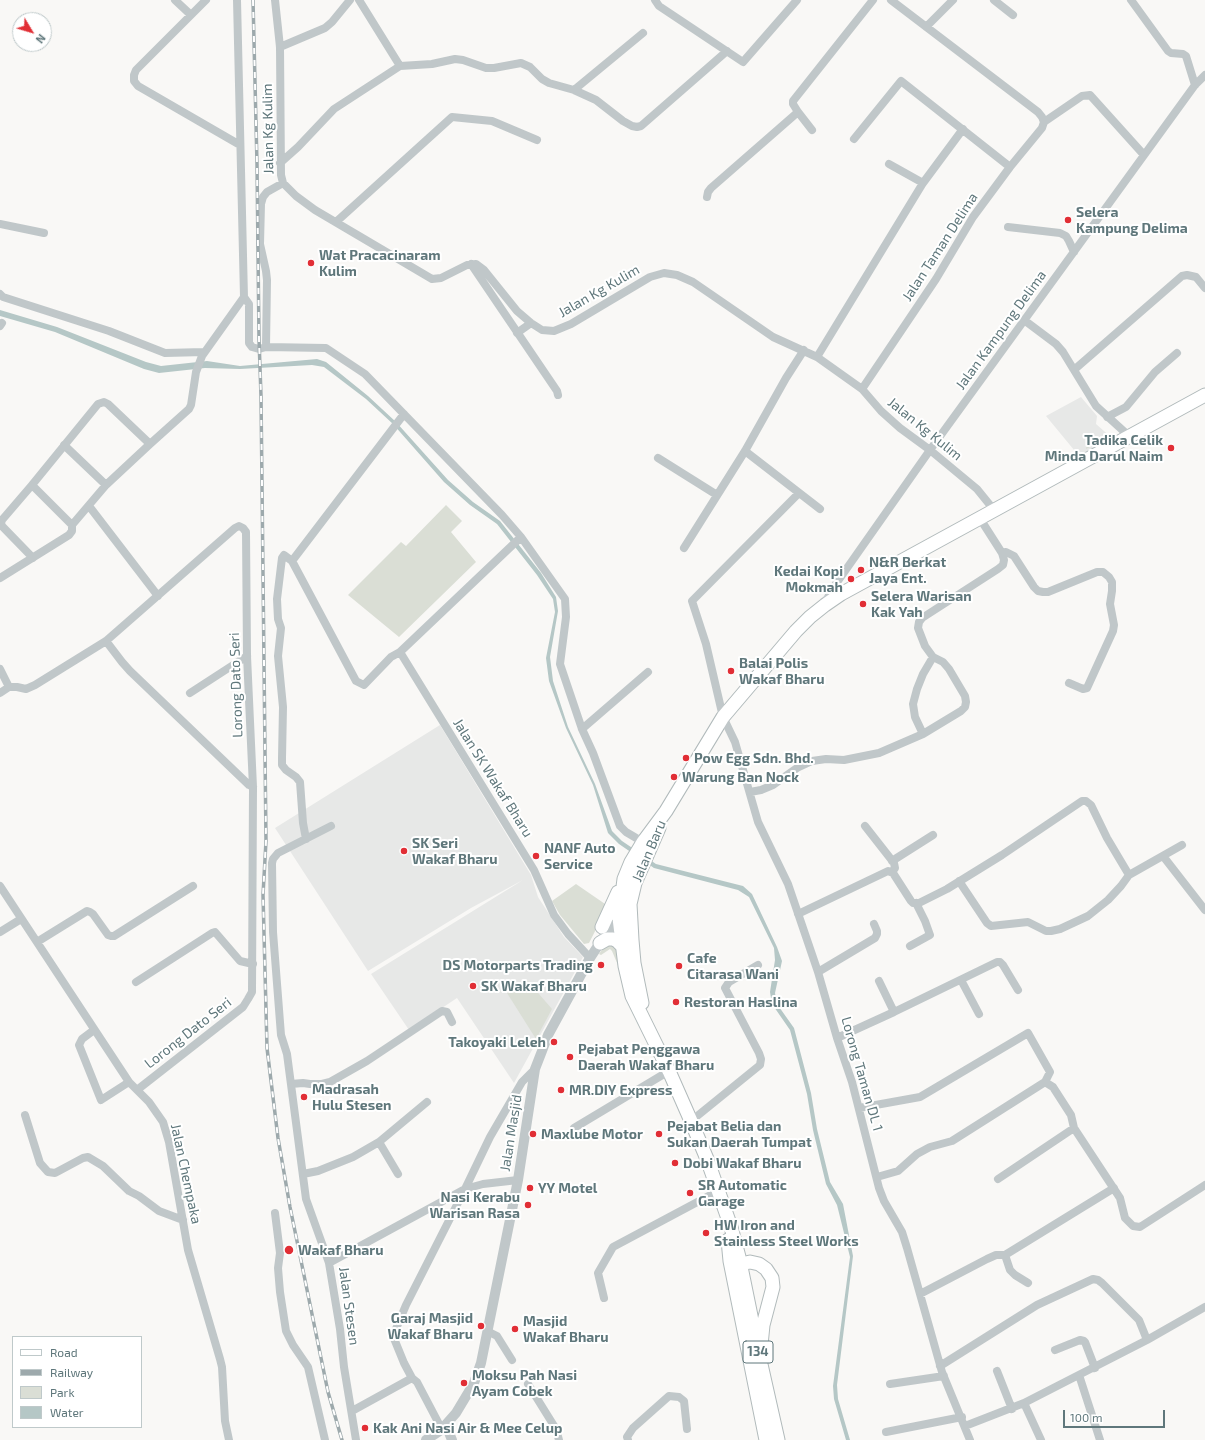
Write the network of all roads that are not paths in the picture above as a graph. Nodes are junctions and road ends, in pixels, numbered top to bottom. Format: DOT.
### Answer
graph roads {
  1 [pos="175,0"];
  2 [pos="206,0"];
  3 [pos="237,0"];
  4 [pos="275,0"];
  5 [pos="350,0"];
  6 [pos="359,0"];
  7 [pos="656,0"];
  8 [pos="797,0"];
  9 [pos="873,0"];
  10 [pos="891,0"];
  11 [pos="953,0"];
  12 [pos="994,0"];
  13 [pos="1131,0"];
  14 [pos="191,15"];
  15 [pos="1013,15"];
  16 [pos="926,27"];
  17 [pos="643,33"];
  18 [pos="280,47"];
  19 [pos="727,52"];
  20 [pos="400,66"];
  21 [pos="1205,74"];
  22 [pos="1195,85"];
  23 [pos="574,90"];
  24 [pos="798,112"];
  25 [pos="1044,122"];
  26 [pos="963,129"];
  27 [pos="812,130"];
  28 [pos="854,139"];
  29 [pos="537,140"];
  30 [pos="240,146"];
  31 [pos="1144,155"];
  32 [pos="280,163"];
  33 [pos="889,164"];
  34 [pos="1010,167"];
  35 [pos="282,183"];
  36 [pos="923,183"];
  37 [pos="708,197"];
  38 [pos="336,222"];
  39 [pos="0,224"];
  40 [pos="1008,227"];
  41 [pos="44,233"];
  42 [pos="1074,252"];
  43 [pos="471,264"];
  44 [pos="1205,288"];
  45 [pos="0,294"];
  46 [pos="244,297"];
  47 [pos="1024,320"];
  48 [pos="531,323"];
  49 [pos="517,333"];
  50 [pos="266,347"];
  51 [pos="804,350"];
  52 [pos="1178,353"];
  53 [pos="203,354"];
  54 [pos="817,357"];
  55 [pos="1075,369"];
  56 [pos="862,389"];
  57 [pos="558,395"];
  58 [pos="1205,395"];
  59 [pos="404,414"];
  60 [pos="1107,417"];
  61 [pos="1129,436"];
  62 [pos="150,444"];
  63 [pos="64,445"];
  64 [pos="930,450"];
  65 [pos="745,451"];
  66 [pos="658,458"];
  67 [pos="32,485"];
  68 [pos="106,485"];
  69 [pos="799,493"];
  70 [pos="717,495"];
  71 [pos="88,506"];
  72 [pos="820,509"];
  73 [pos="994,510"];
  74 [pos="979,517"];
  75 [pos="72,525"];
  76 [pos="519,539"];
  77 [pos="684,548"];
  78 [pos="1002,553"];
  79 [pos="33,558"];
  80 [pos="292,561"];
  81 [pos="0,578"];
  82 [pos="158,596"];
  83 [pos="825,604"];
  84 [pos="106,641"];
  85 [pos="400,652"];
  86 [pos="247,656"];
  87 [pos="933,657"];
  88 [pos="0,669"];
  89 [pos="648,672"];
  90 [pos="1070,683"];
  91 [pos="9,687"];
  92 [pos="0,693"];
  93 [pos="190,693"];
  94 [pos="723,717"];
  95 [pos="582,729"];
  96 [pos="923,734"];
  97 [pos="253,787"];
  98 [pos="750,792"];
  99 [pos="666,811"];
  100 [pos="331,826"];
  101 [pos="865,826"];
  102 [pos="933,836"];
  103 [pos="306,839"];
  104 [pos="642,842"];
  105 [pos="1182,845"];
  106 [pos="1162,856"];
  107 [pos="892,861"];
  108 [pos="892,872"];
  109 [pos="1129,875"];
  110 [pos="624,879"];
  111 [pos="959,881"];
  112 [pos="0,886"];
  113 [pos="193,886"];
  114 [pos="916,903"];
  115 [pos="630,904"];
  116 [pos="1205,910"];
  117 [pos="798,914"];
  118 [pos="21,919"];
  119 [pos="620,921"];
  120 [pos="874,924"];
  121 [pos="602,927"];
  122 [pos="0,932"];
  123 [pos="37,942"];
  124 [pos="600,943"];
  125 [pos="627,943"];
  126 [pos="910,946"];
  127 [pos="590,958"];
  128 [pos="253,964"];
  129 [pos="758,965"];
  130 [pos="818,972"];
  131 [pos="961,980"];
  132 [pos="879,981"];
  133 [pos="136,982"];
  134 [pos="1018,990"];
  135 [pos="894,1012"];
  136 [pos="979,1014"];
  137 [pos="452,1022"];
  138 [pos="94,1030"];
  139 [pos="837,1038"];
  140 [pos="536,1069"];
  141 [pos="669,1071"];
  142 [pos="129,1082"];
  143 [pos="1045,1082"];
  144 [pos="291,1084"];
  145 [pos="137,1090"];
  146 [pos="427,1102"];
  147 [pos="859,1108"];
  148 [pos="25,1115"];
  149 [pos="691,1121"];
  150 [pos="574,1128"];
  151 [pos="1074,1128"];
  152 [pos="379,1142"];
  153 [pos="302,1174"];
  154 [pos="398,1174"];
  155 [pos="876,1177"];
  156 [pos="998,1179"];
  157 [pos="518,1180"];
  158 [pos="1205,1185"];
  159 [pos="1114,1188"];
  160 [pos="465,1189"];
  161 [pos="718,1190"];
  162 [pos="275,1213"];
  163 [pos="183,1220"];
  164 [pos="1005,1255"];
  165 [pos="329,1263"];
  166 [pos="737,1269"];
  167 [pos="1028,1283"];
  168 [pos="920,1294"];
  169 [pos="604,1298"];
  170 [pos="1205,1308"];
  171 [pos="487,1331"];
  172 [pos="1147,1340"];
  173 [pos="1056,1350"];
  174 [pos="512,1360"];
  175 [pos="760,1360"];
  176 [pos="940,1366"];
  177 [pos="1095,1368"];
  178 [pos="997,1371"];
  179 [pos="1079,1375"];
  180 [pos="944,1376"];
  181 [pos="412,1378"];
  182 [pos="528,1384"];
  183 [pos="890,1384"];
  184 [pos="1024,1403"];
  185 [pos="1012,1409"];
  186 [pos="352,1411"];
  187 [pos="962,1417"];
  188 [pos="965,1426"];
  189 [pos="443,1427"];
  190 [pos="687,1428"];
  191 [pos="886,1432"];
  192 [pos="626,1439"];
  193 [pos="230,1440"];
  194 [pos="325,1440"];
  195 [pos="356,1440"];
  196 [pos="426,1440"];
  197 [pos="445,1440"];
  198 [pos="452,1440"];
  199 [pos="559,1440"];
  200 [pos="766,1440"];
  201 [pos="778,1440"];
  202 [pos="970,1440"];
  203 [pos="1041,1440"];
  204 [pos="1100,1440"];
  1 -- 14 [label="street"];
  2 -- 14 [label="street"];
  3 -- 30 [label="street"];
  4 -- 18 [label="street, Jalan Kg Kulim"];
  5 -- 18 [label="street"];
  6 -- 20 [label="street"];
  7 -- 19 [label="street"];
  8 -- 19 [label="street"];
  9 -- 24 [label="street"];
  10 -- 16 [label="street"];
  11 -- 16 [label="street"];
  12 -- 15 [label="street"];
  13 -- 22 [label="street"];
  14 -- 30 [label="street"];
  16 -- 25 [label="street"];
  17 -- 23 [label="street"];
  18 -- 32 [label="street, Jalan Kg Kulim"];
  19 -- 23 [label="street"];
  20 -- 23 [label="street"];
  20 -- 32 [label="street"];
  21 -- 22 [label="street, Jalan Kampung Delima"];
  22 -- 31 [label="street, Jalan Kampung Delima"];
  24 -- 27 [label="street"];
  24 -- 37 [label="street"];
  25 -- 31 [label="street"];
  25 -- 34 [label="street, Jalan Taman Delima"];
  26 -- 28 [label="street"];
  26 -- 34 [label="street"];
  26 -- 36 [label="street"];
  29 -- 38 [label="street"];
  30 -- 46 [label="street"];
  31 -- 42 [label="street, Jalan Kampung Delima"];
  32 -- 35 [label="street, Jalan Kg Kulim"];
  33 -- 36 [label="street"];
  34 -- 56 [label="street, Jalan Taman Delima"];
  35 -- 38 [label="street, Jalan Kg Kulim"];
  35 -- 50 [label="street"];
  36 -- 54 [label="street"];
  38 -- 43 [label="street, Jalan Kg Kulim"];
  39 -- 41 [label="street"];
  40 -- 42 [label="street"];
  42 -- 47 [label="street, Jalan Kampung Delima"];
  43 -- 48 [label="street, Jalan Kg Kulim"];
  43 -- 49 [label="street"];
  44 -- 55 [label="street"];
  45 -- 53 [label="street"];
  46 -- 50 [label="street"];
  46 -- 53 [label="street"];
  47 -- 55 [label="street"];
  47 -- 64 [label="street, Jalan Kampung Delima"];
  48 -- 49 [label="street"];
  48 -- 51 [label="street, Jalan Kg Kulim"];
  49 -- 57 [label="street"];
  50 -- 59 [label="street"];
  51 -- 54 [label="street, Jalan Kg Kulim"];
  51 -- 65 [label="street"];
  52 -- 60 [label="street"];
  53 -- 62 [label="street"];
  54 -- 56 [label="street, Jalan Kg Kulim"];
  55 -- 60 [label="street"];
  56 -- 64 [label="street, Jalan Kg Kulim"];
  58 -- 61 [label="main road"];
  59 -- 76 [label="street"];
  59 -- 80 [label="street"];
  60 -- 61 [label="street"];
  61 -- 73 [label="main road"];
  62 -- 63 [label="street"];
  62 -- 68 [label="street"];
  63 -- 67 [label="street"];
  63 -- 68 [label="street"];
  64 -- 73 [label="street, Jalan Kg Kulim"];
  64 -- 83 [label="street, Jalan Kampung Delima"];
  65 -- 69 [label="street"];
  65 -- 70 [label="street"];
  66 -- 70 [label="street"];
  67 -- 75 [label="street"];
  67 -- 79 [label="street"];
  68 -- 71 [label="street"];
  69 -- 72 [label="street"];
  69 -- 94 [label="street, Lorong Taman DL 1"];
  70 -- 77 [label="street"];
  71 -- 75 [label="street"];
  71 -- 82 [label="street"];
  73 -- 74 [label="main road"];
  74 -- 78 [label="street"];
  74 -- 83 [label="main road"];
  75 -- 79 [label="street"];
  76 -- 85 [label="street"];
  76 -- 95 [label="street"];
  78 -- 87 [label="street"];
  78 -- 90 [label="street"];
  79 -- 81 [label="street"];
  80 -- 85 [label="street"];
  80 -- 103 [label="street"];
  82 -- 84 [label="street, Lorong Dato Seri"];
  82 -- 86 [label="street, Lorong Dato Seri"];
  83 -- 94 [label="main road"];
  84 -- 91 [label="street, Lorong Dato Seri"];
  84 -- 97 [label="street"];
  85 -- 127 [label="street, Jalan SK Wakaf Bharu"];
  86 -- 93 [label="street"];
  86 -- 97 [label="street, Lorong Dato Seri"];
  87 -- 96 [label="street"];
  87 -- 96 [label="street"];
  88 -- 91 [label="street"];
  89 -- 95 [label="street"];
  91 -- 92 [label="street"];
  94 -- 98 [label="street, Lorong Taman DL 1"];
  94 -- 99 [label="main road"];
  95 -- 104 [label="street"];
  96 -- 98 [label="street"];
  97 -- 128 [label="street, Lorong Dato Seri"];
  98 -- 117 [label="street, Lorong Taman DL 1"];
  99 -- 104 [label="main road, Jalan Baru"];
  99 -- 115 [label="main road, Jalan Baru"];
  100 -- 103 [label="street"];
  101 -- 107 [label="street"];
  102 -- 107 [label="street"];
  103 -- 144 [label="street"];
  104 -- 110 [label="main road, Jalan Baru"];
  105 -- 106 [label="street"];
  106 -- 109 [label="street"];
  106 -- 116 [label="street"];
  107 -- 108 [label="street"];
  108 -- 114 [label="street"];
  108 -- 117 [label="street"];
  109 -- 111 [label="street"];
  109 -- 111 [label="street"];
  110 -- 119 [label="main road, Jalan Baru"];
  110 -- 121 [label="main road"];
  111 -- 114 [label="street"];
  112 -- 118 [label="street, Jalan Chempaka"];
  113 -- 123 [label="street"];
  114 -- 126 [label="street"];
  115 -- 119 [label="main road"];
  115 -- 125 [label="main road, Jalan Baru"];
  117 -- 130 [label="street, Lorong Taman DL 1"];
  118 -- 122 [label="street"];
  118 -- 123 [label="street, Jalan Chempaka"];
  119 -- 121 [label="street"];
  119 -- 124 [label="street, Jalan Masjid"];
  119 -- 125 [label="main road, Jalan Baru"];
  120 -- 130 [label="street"];
  121 -- 127 [label="street, Jalan Masjid"];
  123 -- 138 [label="street, Jalan Chempaka"];
  124 -- 125 [label="main road"];
  124 -- 127 [label="street, Jalan Masjid"];
  125 -- 141 [label="main road, Jalan Baru"];
  127 -- 140 [label="street, Jalan Masjid"];
  128 -- 133 [label="street"];
  128 -- 145 [label="street, Lorong Dato Seri"];
  129 -- 149 [label="street"];
  130 -- 139 [label="street, Lorong Taman DL 1"];
  131 -- 134 [label="street"];
  131 -- 135 [label="street"];
  131 -- 136 [label="street"];
  132 -- 135 [label="street"];
  135 -- 139 [label="street"];
  137 -- 144 [label="street"];
  138 -- 142 [label="street, Jalan Chempaka"];
  138 -- 142 [label="street"];
  139 -- 147 [label="street, Lorong Taman DL 1"];
  140 -- 157 [label="street, Jalan Masjid"];
  140 -- 160 [label="street"];
  141 -- 149 [label="main road, Jalan Baru"];
  141 -- 150 [label="street"];
  142 -- 145 [label="street, Jalan Chempaka"];
  143 -- 147 [label="street"];
  143 -- 151 [label="street"];
  143 -- 155 [label="street"];
  144 -- 153 [label="street"];
  145 -- 163 [label="street, Jalan Chempaka"];
  146 -- 152 [label="street"];
  147 -- 155 [label="street, Lorong Taman DL 1"];
  148 -- 163 [label="street"];
  149 -- 161 [label="main road, Jalan Baru"];
  151 -- 156 [label="street"];
  151 -- 159 [label="street"];
  152 -- 153 [label="street"];
  152 -- 154 [label="street"];
  153 -- 165 [label="street"];
  155 -- 168 [label="street, Lorong Taman DL 1"];
  157 -- 160 [label="street, Jalan Stesen"];
  157 -- 171 [label="street, Jalan Masjid"];
  158 -- 159 [label="street"];
  159 -- 164 [label="street"];
  160 -- 165 [label="street, Jalan Stesen"];
  160 -- 181 [label="street"];
  161 -- 166 [label="main road, Jalan Baru / 134"];
  161 -- 169 [label="street"];
  162 -- 194 [label="street"];
  163 -- 193 [label="street, Jalan Chempaka"];
  164 -- 167 [label="street"];
  164 -- 168 [label="street"];
  165 -- 186 [label="street, Jalan Stesen"];
  166 -- 175 [label="main road, 134"];
  166 -- 175 [label="main road"];
  166 -- 200 [label="main road, 134"];
  168 -- 176 [label="street, Lorong Taman DL 1"];
  170 -- 172 [label="street"];
  171 -- 174 [label="street"];
  171 -- 189 [label="street, Jalan Masjid"];
  172 -- 176 [label="street"];
  172 -- 177 [label="street"];
  173 -- 177 [label="street"];
  175 -- 201 [label="main road, 134"];
  176 -- 180 [label="street, Lorong Taman DL 1"];
  177 -- 179 [label="street"];
  178 -- 185 [label="street"];
  179 -- 184 [label="street"];
  179 -- 204 [label="street"];
  180 -- 183 [label="street"];
  180 -- 187 [label="street, Lorong Taman DL 1"];
  181 -- 186 [label="street"];
  181 -- 189 [label="street"];
  182 -- 199 [label="street"];
  184 -- 185 [label="street"];
  184 -- 203 [label="street"];
  185 -- 188 [label="street"];
  186 -- 195 [label="street, Jalan Stesen"];
  187 -- 188 [label="street, Lorong Taman DL 1"];
  187 -- 191 [label="street"];
  188 -- 202 [label="street, Lorong Taman DL 1"];
  189 -- 196 [label="street, Jalan Masjid"];
  189 -- 197 [label="street"];
  189 -- 198 [label="street"];
  190 -- 192 [label="street"];
}
